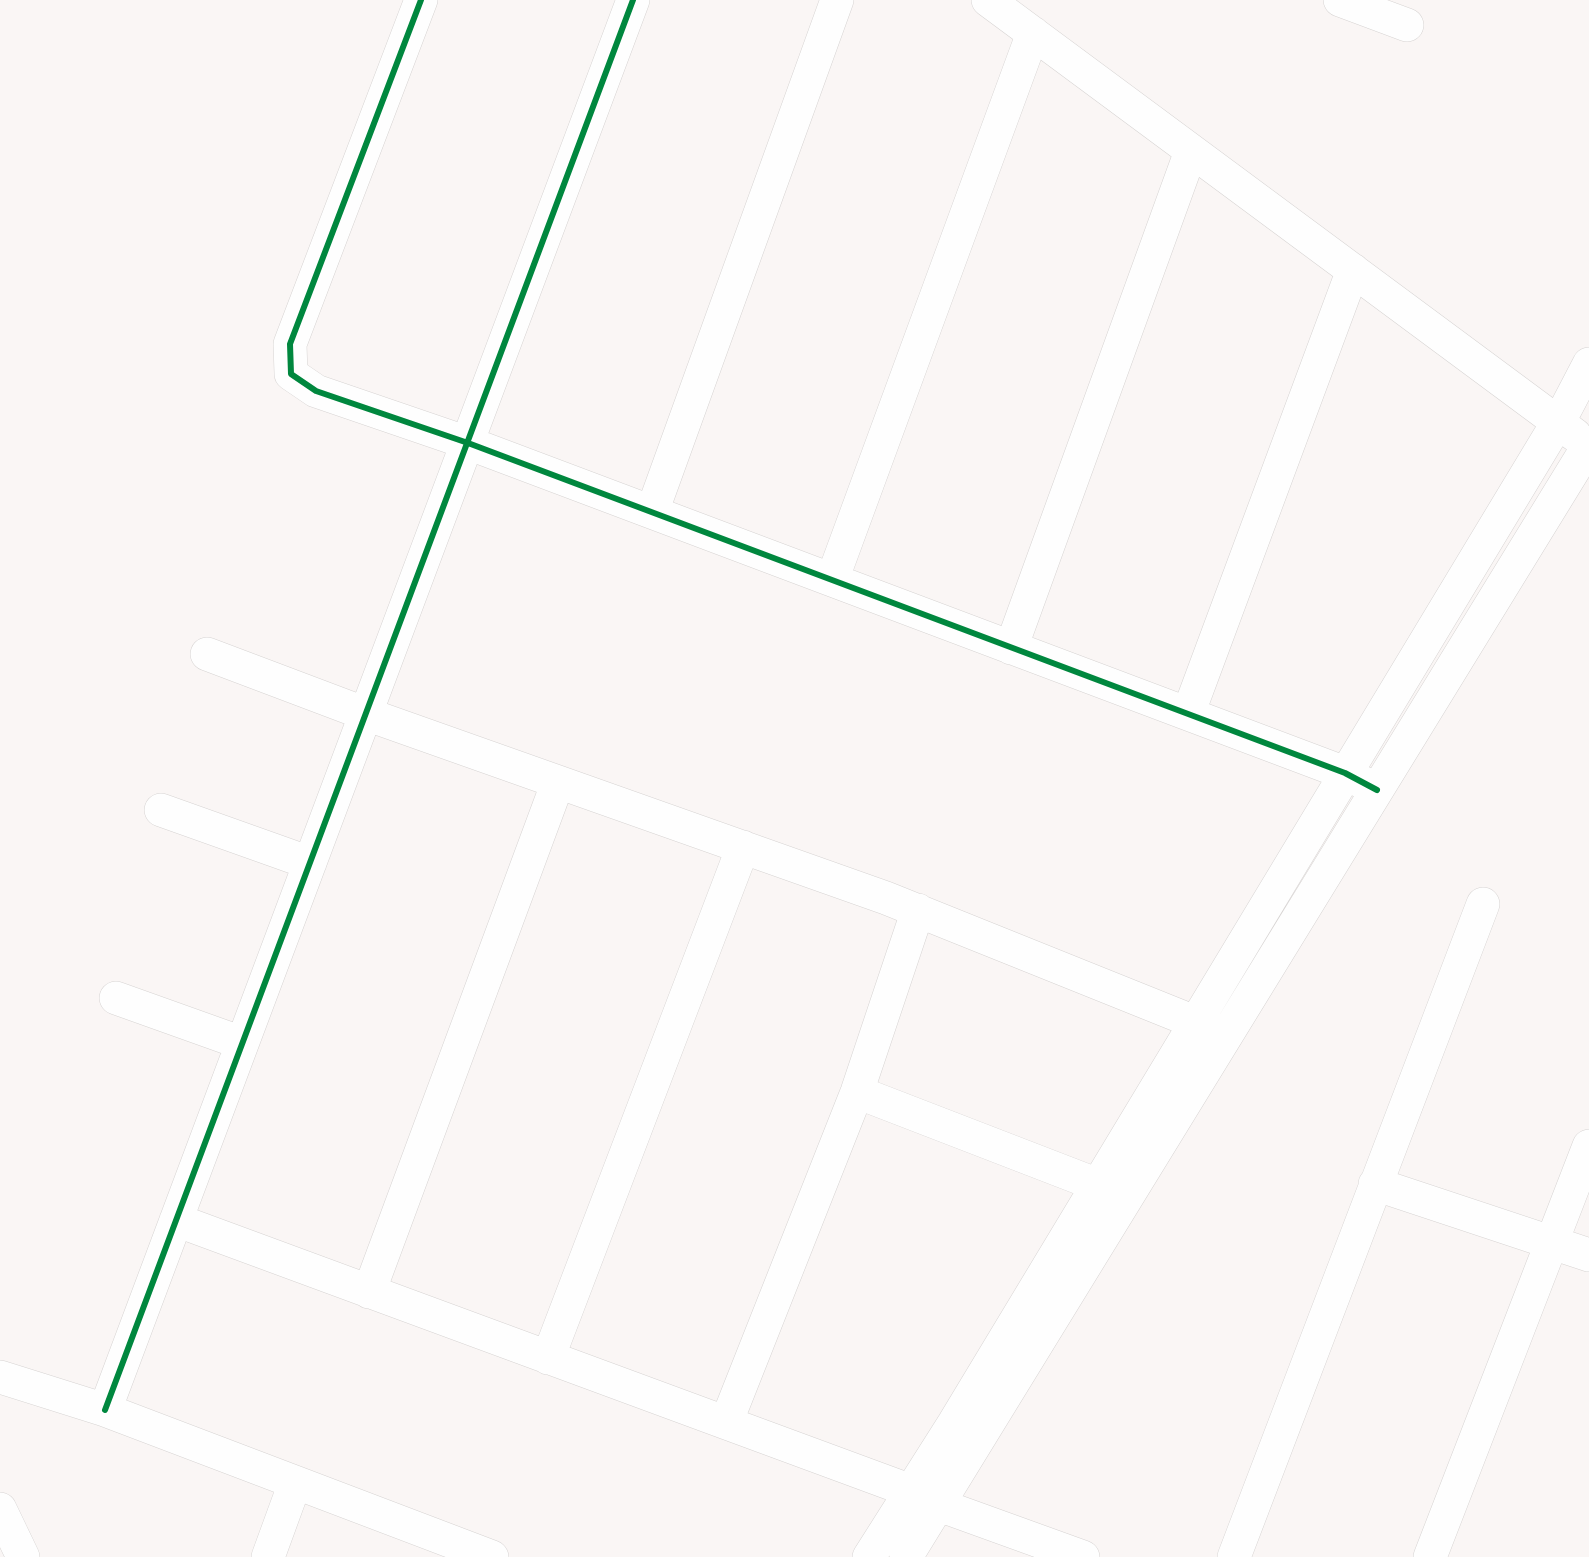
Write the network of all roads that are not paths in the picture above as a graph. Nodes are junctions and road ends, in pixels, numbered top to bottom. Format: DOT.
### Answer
graph roads {
  1 [pos="421,0"];
  2 [pos="633,0"];
  3 [pos="837,0"];
  4 [pos="988,0"];
  5 [pos="1340,0"];
  6 [pos="1407,25"];
  7 [pos="1033,33"];
  8 [pos="1191,151"];
  9 [pos="1353,270"];
  10 [pos="1589,364"];
  11 [pos="1558,422"];
  12 [pos="468,443"];
  13 [pos="1589,445"];
  14 [pos="652,512"];
  15 [pos="832,580"];
  16 [pos="1011,648"];
  17 [pos="207,654"];
  18 [pos="366,714"];
  19 [pos="1188,714"];
  20 [pos="1345,773"];
  21 [pos="558,782"];
  22 [pos="1377,790"];
  23 [pos="161,810"];
  24 [pos="743,847"];
  25 [pos="310,863"];
  26 [pos="1482,904"];
  27 [pos="918,910"];
  28 [pos="116,998"];
  29 [pos="1197,1021"];
  30 [pos="1226,1036"];
  31 [pos="242,1043"];
  32 [pos="857,1092"];
  33 [pos="1589,1146"];
  34 [pos="1375,1184"];
  35 [pos="1111,1194"];
  36 [pos="176,1220"];
  37 [pos="1552,1244"];
  38 [pos="1589,1256"];
  39 [pos="369,1292"];
  40 [pos="548,1358"];
  41 [pos="0,1377"];
  42 [pos="105,1410"];
  43 [pos="726,1423"];
  44 [pos="295,1482"];
  45 [pos="925,1498"];
  46 [pos="0,1509"];
  47 [pos="478,1555"];
  48 [pos="23,1557"];
  49 [pos="268,1557"];
  50 [pos="869,1557"];
  51 [pos="906,1557"];
  52 [pos="1083,1557"];
  53 [pos="1234,1557"];
  54 [pos="1430,1557"];
  1 -- 12 [label="street"];
  2 -- 12 [label="street"];
  3 -- 14 [label="street"];
  4 -- 7 [label="street"];
  5 -- 6 [label="street"];
  7 -- 8 [label="street"];
  7 -- 15 [label="street"];
  8 -- 9 [label="street"];
  8 -- 16 [label="street"];
  9 -- 11 [label="street"];
  9 -- 19 [label="street"];
  10 -- 11 [label="street"];
  11 -- 13 [label="street"];
  11 -- 20 [label="street"];
  12 -- 14 [label="street"];
  12 -- 18 [label="street"];
  13 -- 22 [label="street"];
  14 -- 15 [label="street"];
  15 -- 16 [label="street"];
  16 -- 19 [label="street"];
  17 -- 18 [label="street"];
  18 -- 21 [label="street"];
  18 -- 25 [label="street"];
  19 -- 20 [label="street"];
  20 -- 22 [label="street"];
  20 -- 29 [label="street"];
  21 -- 24 [label="street"];
  21 -- 39 [label="street"];
  22 -- 30 [label="street"];
  23 -- 25 [label="street"];
  24 -- 27 [label="street"];
  24 -- 40 [label="street"];
  25 -- 31 [label="street"];
  26 -- 34 [label="street"];
  27 -- 29 [label="street"];
  27 -- 32 [label="street"];
  28 -- 31 [label="street"];
  29 -- 30 [label="street"];
  29 -- 35 [label="street"];
  30 -- 35 [label="street"];
  31 -- 36 [label="street"];
  32 -- 35 [label="street"];
  32 -- 43 [label="street"];
  33 -- 37 [label="street"];
  34 -- 37 [label="street"];
  34 -- 53 [label="street"];
  35 -- 45 [label="street"];
  36 -- 39 [label="street"];
  36 -- 42 [label="street"];
  37 -- 38 [label="street"];
  37 -- 54 [label="street"];
  39 -- 40 [label="street"];
  40 -- 43 [label="street"];
  41 -- 42 [label="street"];
  42 -- 44 [label="street"];
  43 -- 45 [label="street"];
  44 -- 47 [label="street"];
  44 -- 49 [label="street"];
  45 -- 50 [label="street"];
  45 -- 51 [label="street"];
  45 -- 52 [label="street"];
  46 -- 48 [label="street"];
}
